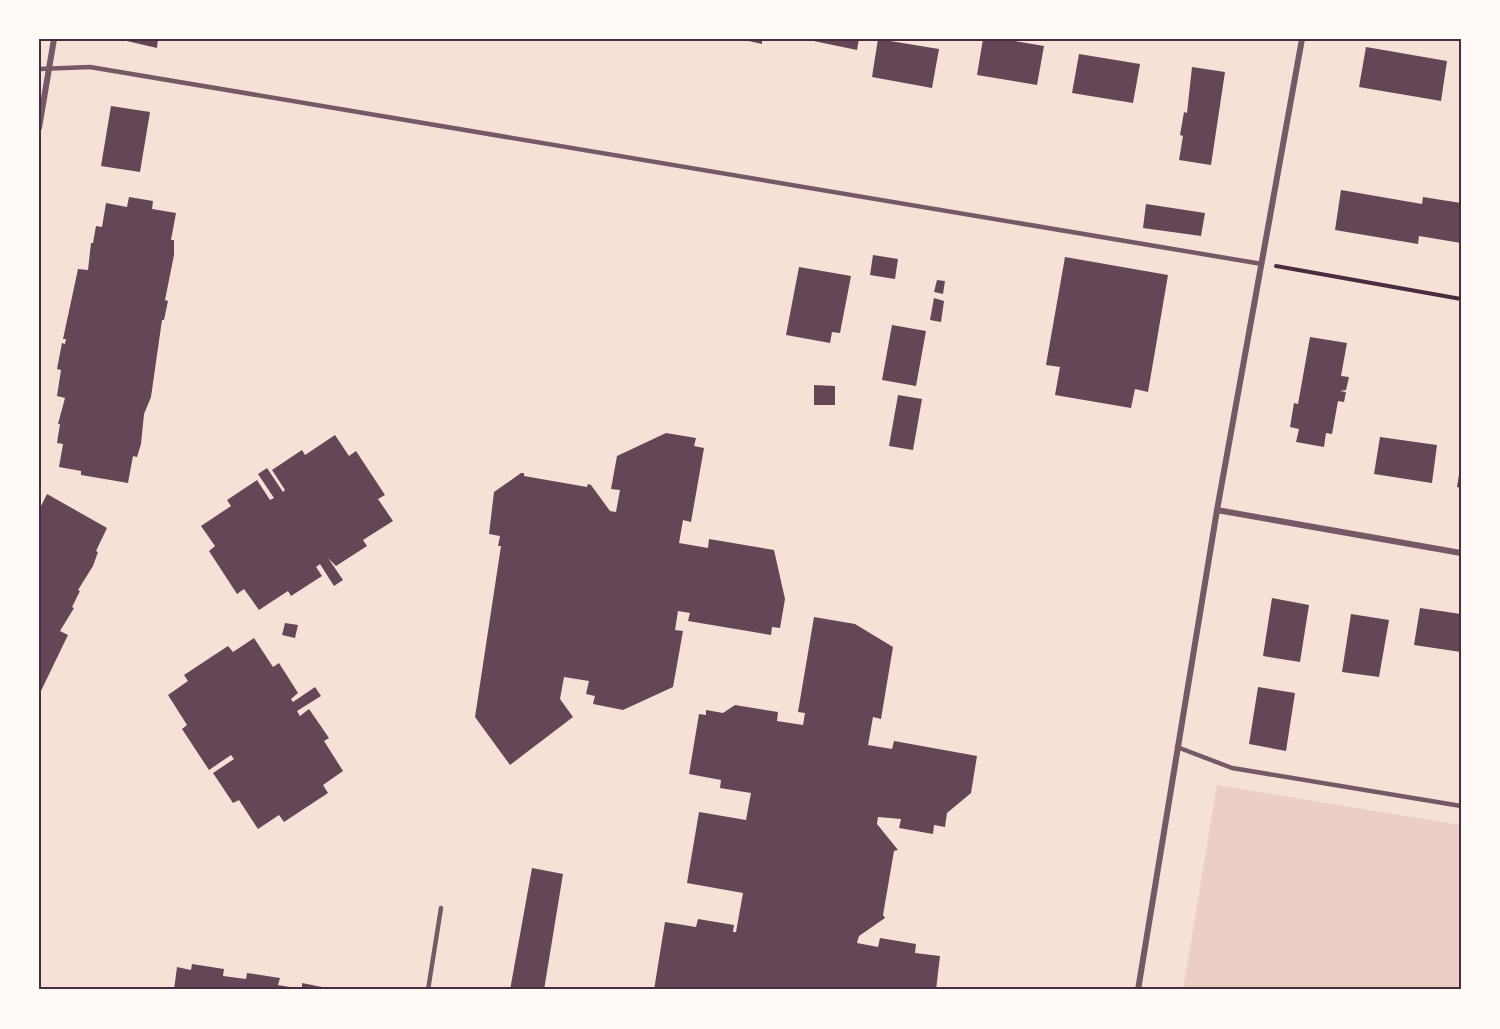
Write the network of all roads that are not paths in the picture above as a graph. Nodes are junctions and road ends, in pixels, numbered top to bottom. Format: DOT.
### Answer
graph roads {
  1 [pos="54,39"];
  2 [pos="1302,39"];
  3 [pos="39,69"];
  4 [pos="48,71"];
  5 [pos="39,128"];
  6 [pos="1262,264"];
  7 [pos="1217,510"];
  8 [pos="1461,553"];
  9 [pos="1177,747"];
  10 [pos="1461,806"];
  11 [pos="441,908"];
  12 [pos="428,990"];
  13 [pos="1138,990"];
  1 -- 4 [label="street"];
  2 -- 6 [label="street"];
  3 -- 4 [label="lane"];
  4 -- 5 [label="street"];
  4 -- 6 [label="lane"];
  6 -- 7 [label="street"];
  7 -- 8 [label="street"];
  7 -- 9 [label="street"];
  9 -- 10 [label="lane"];
  9 -- 13 [label="street"];
  11 -- 12 [label="lane"];
}
